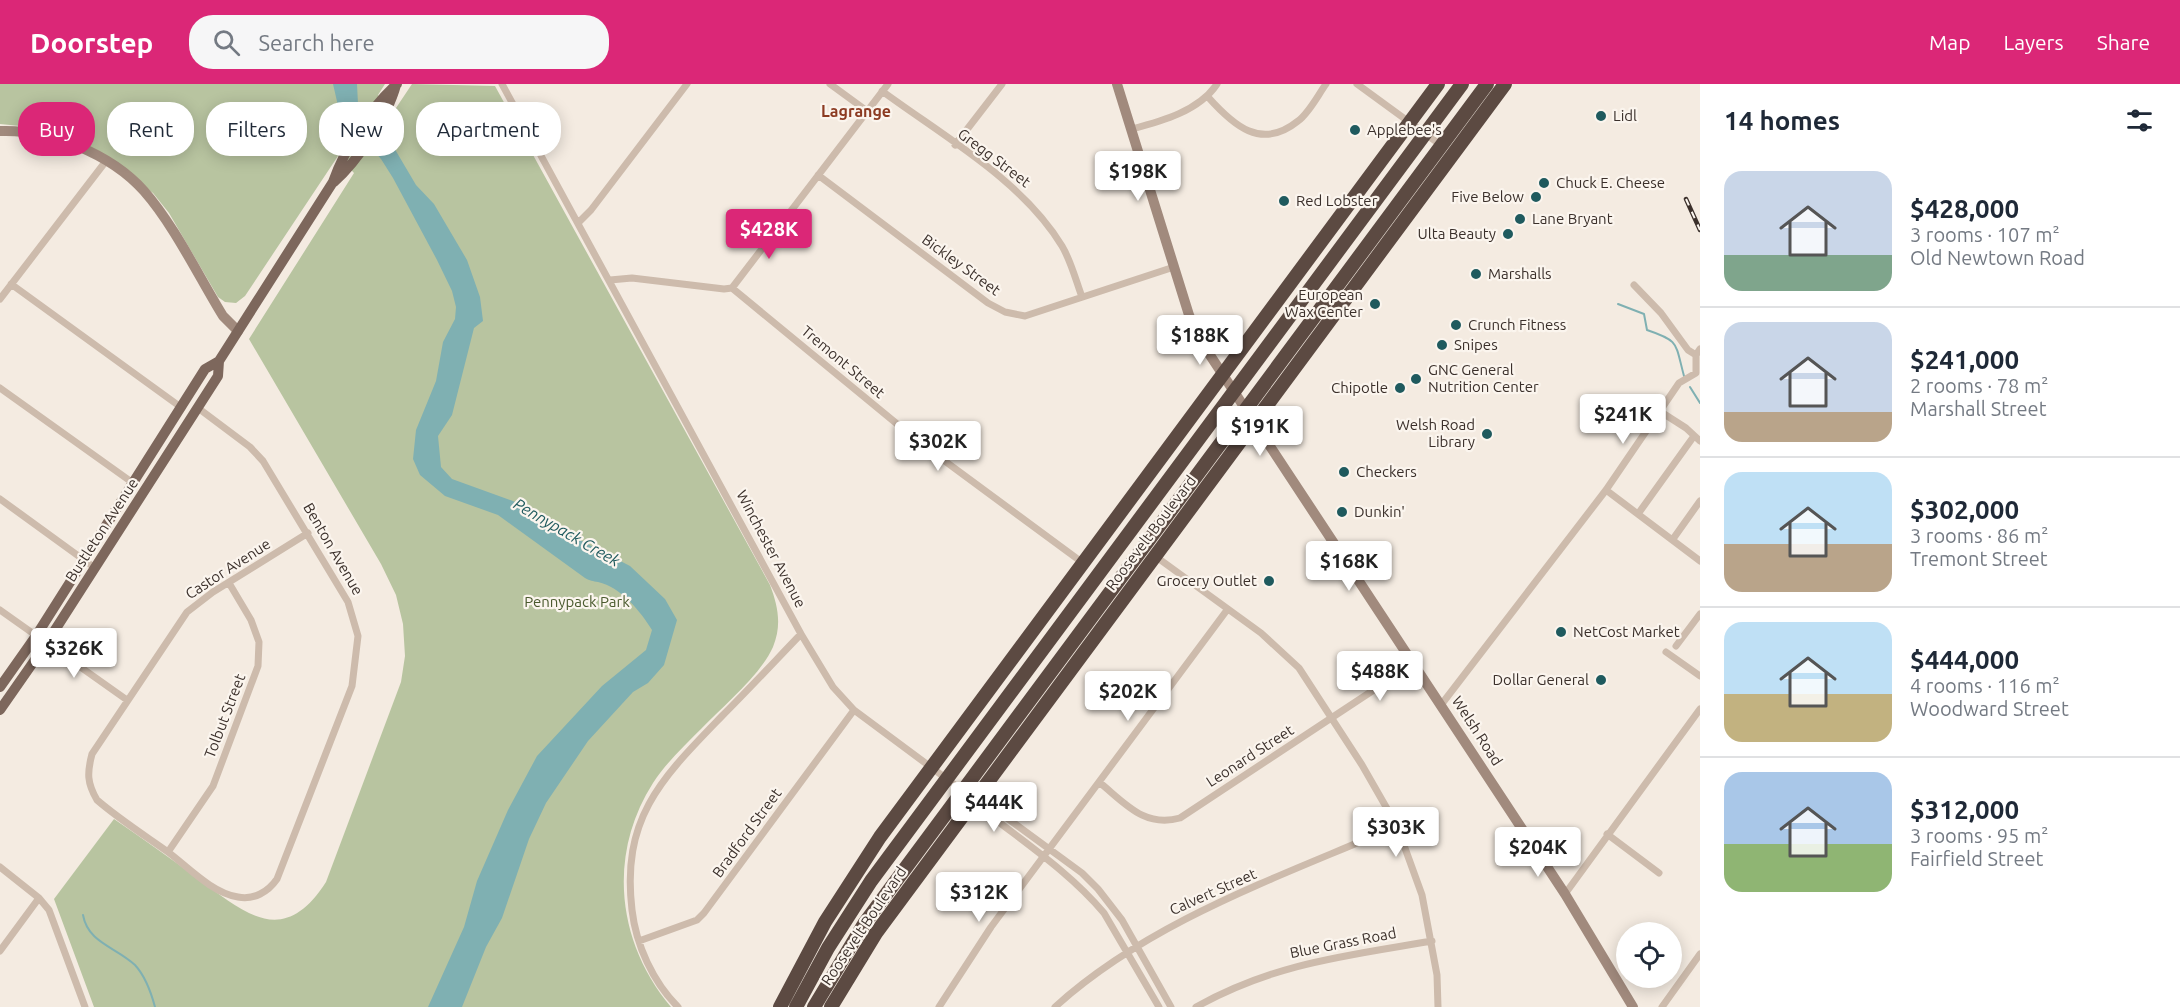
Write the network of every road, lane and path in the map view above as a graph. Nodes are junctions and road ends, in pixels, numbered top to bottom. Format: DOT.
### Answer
graph roads {
  1 [pos="502,84"];
  2 [pos="687,84"];
  3 [pos="830,84"];
  4 [pos="888,84"];
  5 [pos="1002,84"];
  6 [pos="1118,84"];
  7 [pos="1217,84"];
  8 [pos="1326,84"];
  9 [pos="1357,84"];
  10 [pos="1438,84"];
  11 [pos="1462,84"];
  12 [pos="1487,84"];
  13 [pos="1505,84"];
  14 [pos="396,85"];
  15 [pos="882,91"];
  16 [pos="1208,97"];
  17 [pos="867,111"];
  18 [pos="1410,123"];
  19 [pos="1132,129"];
  20 [pos="0,131"];
  21 [pos="1425,134"];
  22 [pos="956,145"];
  23 [pos="1441,146"];
  24 [pos="1453,155"];
  25 [pos="106,161"];
  26 [pos="1399,170"];
  27 [pos="818,175"];
  28 [pos="579,222"];
  29 [pos="1334,225"];
  30 [pos="1400,226"];
  31 [pos="1174,267"];
  32 [pos="1348,271"];
  33 [pos="610,280"];
  34 [pos="11,284"];
  35 [pos="1634,285"];
  36 [pos="732,288"];
  37 [pos="1082,297"];
  38 [pos="0,299"];
  39 [pos="238,331"];
  40 [pos="1698,352"];
  41 [pos="219,361"];
  42 [pos="1223,374"];
  43 [pos="0,388"];
  44 [pos="1234,392"];
  45 [pos="182,408"];
  46 [pos="198,408"];
  47 [pos="1245,409"];
  48 [pos="1661,412"];
  49 [pos="1254,422"];
  50 [pos="1697,439"];
  51 [pos="133,483"];
  52 [pos="1606,490"];
  53 [pos="0,499"];
  54 [pos="1700,501"];
  55 [pos="1638,514"];
  56 [pos="308,533"];
  57 [pos="1673,539"];
  58 [pos="1155,556"];
  59 [pos="84,560"];
  60 [pos="1700,561"];
  61 [pos="1083,563"];
  62 [pos="95,568"];
  63 [pos="229,583"];
  64 [pos="0,610"];
  65 [pos="1227,610"];
  66 [pos="1700,614"];
  67 [pos="801,634"];
  68 [pos="36,636"];
  69 [pos="46,644"];
  70 [pos="1676,646"];
  71 [pos="1666,652"];
  72 [pos="1413,664"];
  73 [pos="1700,676"];
  74 [pos="0,687"];
  75 [pos="127,700"];
  76 [pos="1441,705"];
  77 [pos="1700,709"];
  78 [pos="0,710"];
  79 [pos="854,710"];
  80 [pos="1333,718"];
  81 [pos="931,768"];
  82 [pos="947,779"];
  83 [pos="1099,782"];
  84 [pos="962,790"];
  85 [pos="975,799"];
  86 [pos="1397,826"];
  87 [pos="1607,834"];
  88 [pos="168,852"];
  89 [pos="1047,853"];
  90 [pos="0,867"];
  91 [pos="1659,873"];
  92 [pos="1565,894"];
  93 [pos="39,898"];
  94 [pos="639,941"];
  95 [pos="852,941"];
  96 [pos="1432,941"];
  97 [pos="1136,947"];
  98 [pos="0,951"];
  99 [pos="1127,952"];
  100 [pos="1700,954"];
  101 [pos="85,1007"];
  102 [pos="678,1007"];
  103 [pos="780,1007"];
  104 [pos="796,1007"];
  105 [pos="814,1007"];
  106 [pos="830,1007"];
  107 [pos="939,1007"];
  108 [pos="1055,1007"];
  109 [pos="1159,1007"];
  110 [pos="1171,1007"];
  111 [pos="1196,1007"];
  112 [pos="1438,1007"];
  113 [pos="1633,1007"];
  114 [pos="1662,1007"];
  1 -- 28 [label="street, Winchester Avenue"];
  2 -- 28 [label="street"];
  3 -- 17 [label="street"];
  4 -- 15 [label="street"];
  5 -- 22 [label="street"];
  6 -- 19 [label="street, Welsh Road"];
  7 -- 16 [label="street"];
  8 -- 16 [label="street"];
  9 -- 18 [label="street"];
  10 -- 18 [label="highway, Roosevelt Boulevard"];
  11 -- 21 [label="highway, Roosevelt Boulevard"];
  12 -- 23 [label="highway, Roosevelt Boulevard"];
  13 -- 24 [label="highway, Roosevelt Boulevard"];
  14 -- 39 [label="main road, Bustleton Avenue"];
  15 -- 17 [label="street"];
  15 -- 22 [label="street, Gregg Street"];
  16 -- 19 [label="street"];
  17 -- 27 [label="street"];
  18 -- 21 [label="street"];
  18 -- 29 [label="highway, Roosevelt Boulevard"];
  19 -- 31 [label="street, Welsh Road"];
  20 -- 25 [label="street"];
  21 -- 23 [label="street"];
  21 -- 26 [label="highway, Roosevelt Boulevard"];
  22 -- 37 [label="street, Gregg Street"];
  23 -- 24 [label="street"];
  23 -- 24 [label="street"];
  23 -- 32 [label="highway, Roosevelt Boulevard"];
  24 -- 30 [label="highway, Roosevelt Boulevard"];
  25 -- 34 [label="street"];
  25 -- 39 [label="street"];
  26 -- 29 [label="highway"];
  26 -- 44 [label="highway, Roosevelt Boulevard"];
  27 -- 36 [label="street"];
  27 -- 37 [label="street, Bickley Street"];
  28 -- 33 [label="street, Winchester Avenue"];
  29 -- 42 [label="highway, Roosevelt Boulevard"];
  30 -- 32 [label="highway"];
  30 -- 49 [label="highway, Roosevelt Boulevard"];
  31 -- 37 [label="street, Bickley Street"];
  31 -- 42 [label="street, Welsh Road"];
  32 -- 47 [label="highway, Roosevelt Boulevard"];
  33 -- 36 [label="street"];
  33 -- 67 [label="street, Winchester Avenue"];
  34 -- 38 [label="street"];
  34 -- 45 [label="street"];
  35 -- 40 [label="street"];
  36 -- 61 [label="street, Tremont Street"];
  39 -- 41 [label="main road, Bustleton Avenue"];
  40 -- 48 [label="street"];
  41 -- 45 [label="main road, Bustleton Avenue"];
  41 -- 46 [label="main road, Bustleton Avenue"];
  42 -- 44 [label="street, Welsh Road"];
  42 -- 61 [label="highway, Roosevelt Boulevard"];
  43 -- 51 [label="street"];
  44 -- 47 [label="street, Welsh Road"];
  44 -- 82 [label="highway, Roosevelt Boulevard"];
  45 -- 51 [label="main road, Bustleton Avenue"];
  46 -- 56 [label="street, Benton Avenue"];
  46 -- 62 [label="main road, Bustleton Avenue"];
  47 -- 49 [label="street, Welsh Road"];
  47 -- 84 [label="highway, Roosevelt Boulevard"];
  48 -- 50 [label="street"];
  48 -- 52 [label="street"];
  49 -- 58 [label="highway, Roosevelt Boulevard"];
  49 -- 72 [label="street, Welsh Road"];
  50 -- 55 [label="street"];
  51 -- 59 [label="main road, Bustleton Avenue"];
  52 -- 55 [label="street"];
  52 -- 76 [label="street"];
  53 -- 59 [label="street"];
  54 -- 57 [label="street"];
  55 -- 57 [label="street"];
  56 -- 63 [label="street, Castor Avenue"];
  56 -- 88 [label="street, Benton Avenue"];
  57 -- 60 [label="street"];
  58 -- 65 [label="street"];
  58 -- 85 [label="highway, Roosevelt Boulevard"];
  59 -- 62 [label="street"];
  59 -- 68 [label="main road, Bustleton Avenue"];
  61 -- 81 [label="highway, Roosevelt Boulevard"];
  62 -- 69 [label="main road, Bustleton Avenue"];
  63 -- 75 [label="street, Castor Avenue"];
  63 -- 88 [label="street, Tolbut Street"];
  64 -- 68 [label="street"];
  65 -- 80 [label="street"];
  65 -- 83 [label="street"];
  66 -- 70 [label="street"];
  67 -- 79 [label="street, Winchester Avenue"];
  67 -- 94 [label="street"];
  68 -- 69 [label="street"];
  68 -- 74 [label="main road, Bustleton Avenue"];
  69 -- 75 [label="street"];
  69 -- 78 [label="main road, Bustleton Avenue"];
  71 -- 73 [label="street"];
  72 -- 76 [label="street, Welsh Road"];
  72 -- 80 [label="street, Leonard Street"];
  75 -- 88 [label="street, Castor Avenue"];
  76 -- 92 [label="street, Welsh Road"];
  77 -- 87 [label="street"];
  79 -- 81 [label="street, Winchester Avenue"];
  79 -- 94 [label="street, Bradford Street"];
  80 -- 83 [label="street, Leonard Street"];
  80 -- 86 [label="street"];
  81 -- 82 [label="street, Winchester Avenue"];
  81 -- 103 [label="highway, Roosevelt Boulevard"];
  82 -- 84 [label="street, Winchester Avenue"];
  82 -- 104 [label="highway, Roosevelt Boulevard"];
  83 -- 89 [label="street"];
  84 -- 85 [label="street, Winchester Avenue"];
  84 -- 95 [label="highway, Roosevelt Boulevard"];
  85 -- 89 [label="street, Winchester Avenue"];
  85 -- 106 [label="highway, Roosevelt Boulevard"];
  86 -- 96 [label="street"];
  86 -- 97 [label="street, Calvert Street"];
  87 -- 91 [label="street"];
  87 -- 92 [label="street"];
  89 -- 97 [label="street"];
  89 -- 99 [label="street"];
  89 -- 107 [label="street"];
  90 -- 93 [label="street"];
  92 -- 113 [label="street, Welsh Road"];
  93 -- 98 [label="street"];
  93 -- 101 [label="street"];
  94 -- 102 [label="street"];
  95 -- 105 [label="highway, Roosevelt Boulevard"];
  95 -- 106 [label="highway"];
  96 -- 111 [label="street, Blue Grass Road"];
  96 -- 112 [label="street"];
  97 -- 99 [label="street, Calvert Street"];
  97 -- 110 [label="street"];
  99 -- 108 [label="street, Calvert Street"];
  99 -- 109 [label="street"];
  100 -- 114 [label="street"];
}
